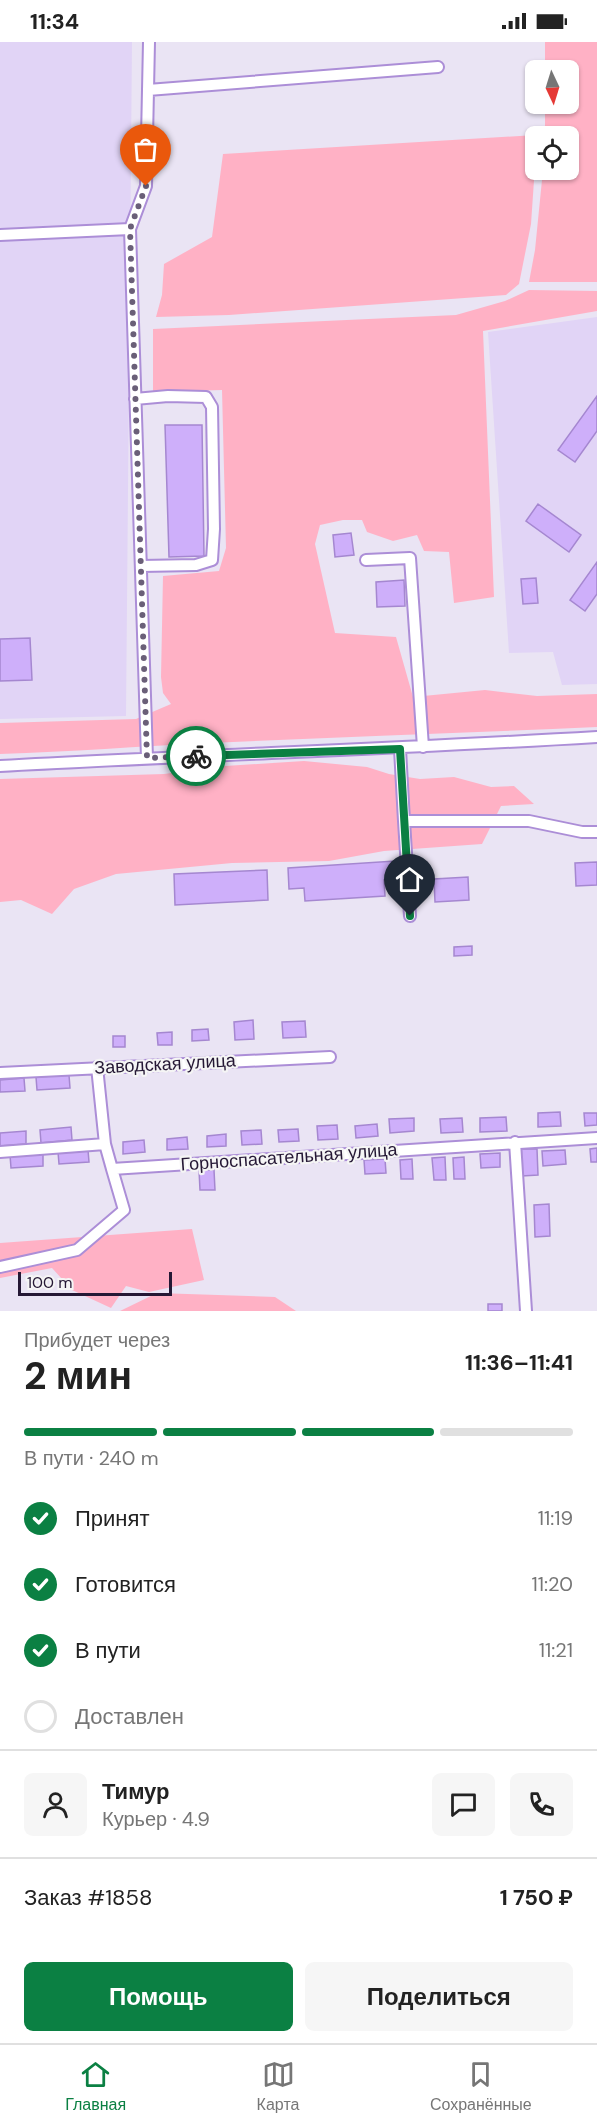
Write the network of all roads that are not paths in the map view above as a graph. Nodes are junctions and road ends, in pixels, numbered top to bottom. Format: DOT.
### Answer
graph roads {
  1 [pos="149,42"];
  2 [pos="438,67"];
  3 [pos="148,90"];
  4 [pos="130,229"];
  5 [pos="0,235"];
  6 [pos="135,399"];
  7 [pos="366,560"];
  8 [pos="141,567"];
  9 [pos="597,737"];
  10 [pos="423,747"];
  11 [pos="400,749"];
  12 [pos="147,758"];
  13 [pos="0,766"];
  14 [pos="404,821"];
  15 [pos="597,832"];
  16 [pos="410,916"];
  17 [pos="330,1057"];
  18 [pos="98,1067"];
  19 [pos="0,1072"];
  20 [pos="597,1138"];
  21 [pos="515,1142"];
  22 [pos="105,1144"];
  23 [pos="0,1152"];
  24 [pos="112,1169"];
  25 [pos="0,1266"];
  26 [pos="526,1311"];
  1 -- 3 [label="street"];
  2 -- 3 [label="street"];
  3 -- 4 [label="street"];
  4 -- 5 [label="street"];
  4 -- 6 [label="street"];
  6 -- 8 [label="street"];
  6 -- 8 [label="street"];
  7 -- 10 [label="street"];
  8 -- 12 [label="street"];
  9 -- 10 [label="street"];
  10 -- 11 [label="street"];
  11 -- 12 [label="street"];
  11 -- 14 [label="street"];
  12 -- 13 [label="street"];
  14 -- 15 [label="street"];
  14 -- 16 [label="street"];
  17 -- 18 [label="street, Заводская улица"];
  18 -- 19 [label="street, Заводская улица"];
  18 -- 22 [label="street"];
  20 -- 21 [label="street, Горноспасательная улица"];
  21 -- 24 [label="street, Горноспасательная улица"];
  21 -- 26 [label="street"];
  22 -- 23 [label="street"];
  22 -- 24 [label="street"];
  24 -- 25 [label="street"];
}
